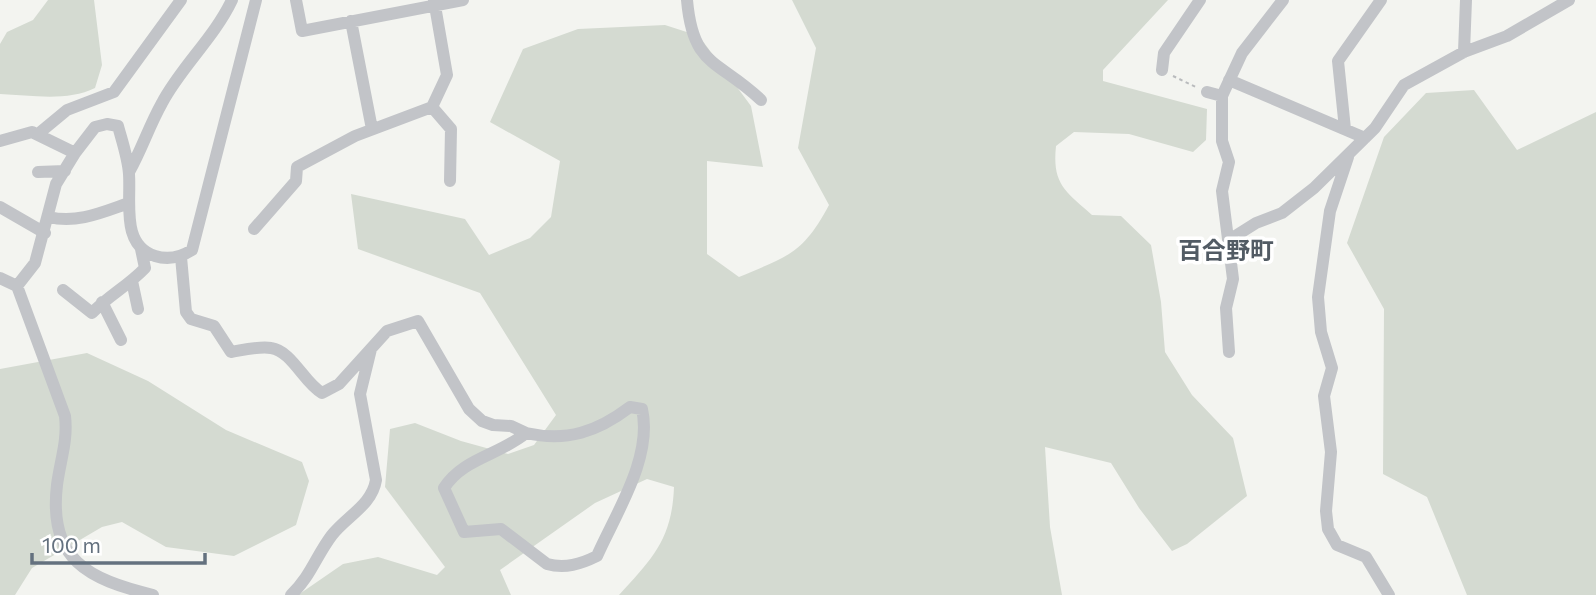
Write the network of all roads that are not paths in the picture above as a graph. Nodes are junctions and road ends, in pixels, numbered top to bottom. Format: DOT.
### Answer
graph roads {
  1 [pos="181,0"];
  2 [pos="232,0"];
  3 [pos="256,0"];
  4 [pos="296,0"];
  5 [pos="463,0"];
  6 [pos="687,0"];
  7 [pos="1199,0"];
  8 [pos="1283,0"];
  9 [pos="1381,0"];
  10 [pos="1466,0"];
  11 [pos="1569,0"];
  12 [pos="434,3"];
  13 [pos="351,21"];
  14 [pos="1465,52"];
  15 [pos="1162,70"];
  16 [pos="1229,79"];
  17 [pos="1207,92"];
  18 [pos="1222,96"];
  19 [pos="761,100"];
  20 [pos="432,107"];
  21 [pos="372,129"];
  22 [pos="1345,129"];
  23 [pos="38,134"];
  24 [pos="1365,138"];
  25 [pos="0,141"];
  26 [pos="75,153"];
  27 [pos="1348,157"];
  28 [pos="65,171"];
  29 [pos="38,172"];
  30 [pos="129,172"];
  31 [pos="450,181"];
  32 [pos="129,203"];
  33 [pos="0,207"];
  34 [pos="49,217"];
  35 [pos="254,229"];
  36 [pos="46,233"];
  37 [pos="1229,240"];
  38 [pos="141,249"];
  39 [pos="181,257"];
  40 [pos="0,278"];
  41 [pos="132,281"];
  42 [pos="17,286"];
  43 [pos="64,290"];
  44 [pos="102,302"];
  45 [pos="138,309"];
  46 [pos="121,340"];
  47 [pos="372,348"];
  48 [pos="1228,352"];
  49 [pos="526,433"];
  50 [pos="153,595"];
  51 [pos="291,595"];
  52 [pos="1389,595"];
  1 -- 23 [label="street"];
  2 -- 30 [label="street"];
  3 -- 39 [label="street"];
  4 -- 13 [label="street"];
  5 -- 12 [label="street"];
  6 -- 19 [label="street"];
  7 -- 15 [label="street"];
  8 -- 16 [label="street"];
  9 -- 22 [label="street"];
  10 -- 14 [label="street"];
  11 -- 14 [label="street"];
  12 -- 13 [label="street"];
  12 -- 20 [label="street"];
  13 -- 21 [label="street"];
  14 -- 24 [label="street"];
  16 -- 18 [label="street"];
  16 -- 22 [label="street"];
  17 -- 18 [label="street"];
  18 -- 37 [label="street"];
  20 -- 21 [label="street"];
  20 -- 31 [label="street"];
  21 -- 35 [label="street"];
  22 -- 24 [label="street"];
  23 -- 25 [label="street"];
  23 -- 26 [label="street"];
  24 -- 27 [label="street"];
  26 -- 28 [label="street"];
  26 -- 30 [label="street"];
  27 -- 37 [label="street"];
  27 -- 52 [label="street"];
  28 -- 29 [label="street"];
  28 -- 34 [label="street"];
  30 -- 32 [label="street"];
  32 -- 34 [label="street"];
  32 -- 38 [label="street"];
  33 -- 36 [label="street"];
  34 -- 36 [label="street"];
  36 -- 42 [label="street"];
  37 -- 48 [label="street"];
  38 -- 39 [label="street"];
  38 -- 41 [label="street"];
  39 -- 47 [label="street"];
  40 -- 42 [label="street"];
  41 -- 44 [label="street"];
  41 -- 45 [label="street"];
  42 -- 50 [label="street"];
  43 -- 44 [label="street"];
  44 -- 46 [label="street"];
  47 -- 49 [label="street"];
  47 -- 51 [label="street"];
  49 -- 49 [label="street"];
}
